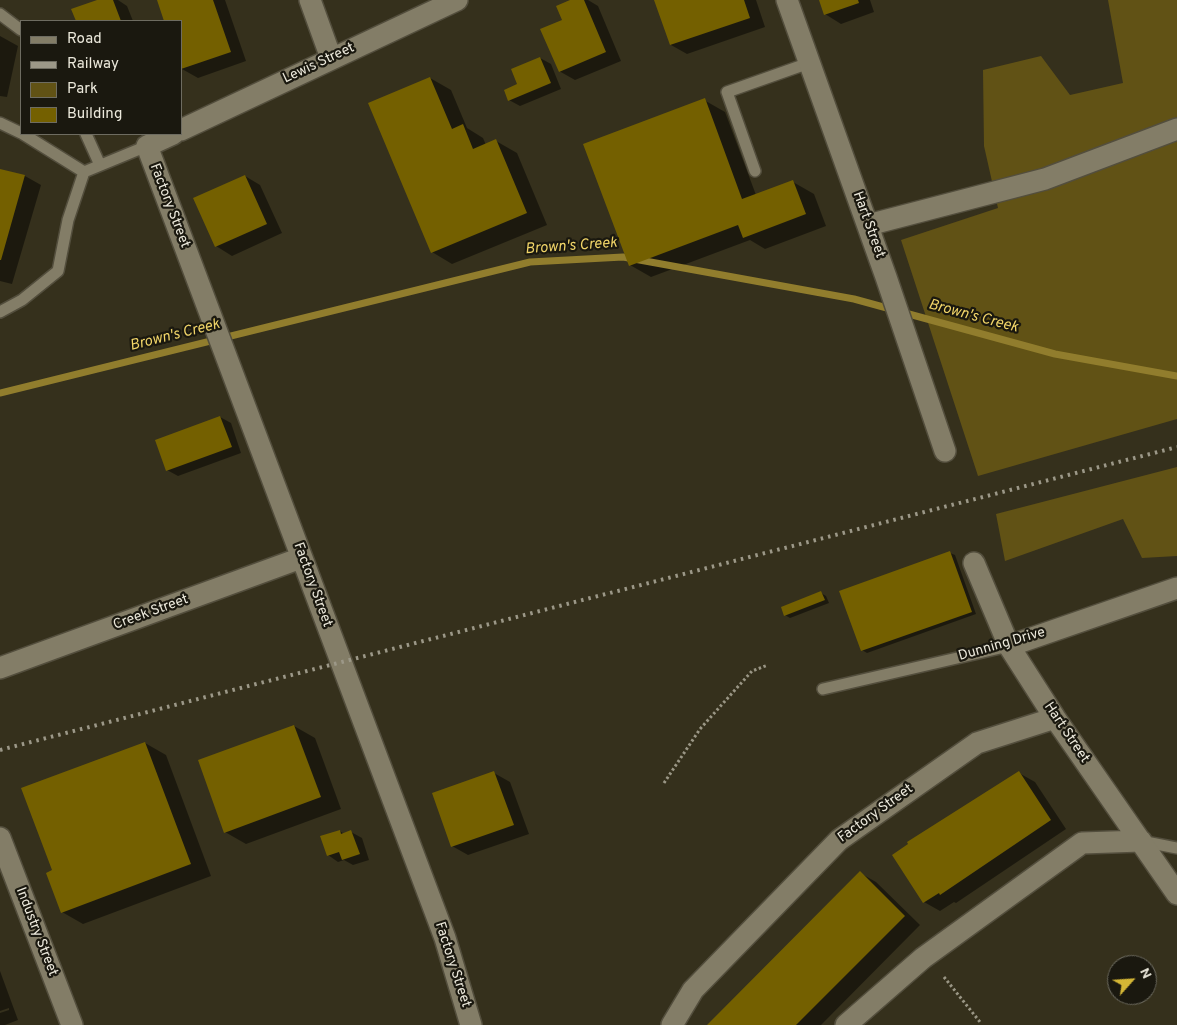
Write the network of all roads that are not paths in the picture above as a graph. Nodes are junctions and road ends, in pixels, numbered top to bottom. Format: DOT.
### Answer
graph roads {
  1 [pos="310,0"];
  2 [pos="457,0"];
  3 [pos="787,0"];
  4 [pos="0,14"];
  5 [pos="20,29"];
  6 [pos="331,58"];
  7 [pos="810,63"];
  8 [pos="0,123"];
  9 [pos="1177,129"];
  10 [pos="182,130"];
  11 [pos="20,132"];
  12 [pos="25,135"];
  13 [pos="86,135"];
  14 [pos="171,135"];
  15 [pos="146,146"];
  16 [pos="100,165"];
  17 [pos="755,171"];
  18 [pos="84,172"];
  19 [pos="868,225"];
  20 [pos="0,312"];
  21 [pos="945,451"];
  22 [pos="301,558"];
  23 [pos="974,563"];
  24 [pos="1177,588"];
  25 [pos="1009,646"];
  26 [pos="0,668"];
  27 [pos="823,689"];
  28 [pos="1055,718"];
  29 [pos="0,838"];
  30 [pos="1141,841"];
  31 [pos="1177,848"];
  32 [pos="1177,894"];
  33 [pos="72,1025"];
  34 [pos="471,1025"];
  35 [pos="672,1025"];
  36 [pos="846,1025"];
  1 -- 6 [label="street"];
  2 -- 6 [label="street, Lewis Street"];
  3 -- 7 [label="street, Hart Street"];
  4 -- 5 [label="lane"];
  6 -- 10 [label="street, Lewis Street"];
  7 -- 17 [label="lane"];
  7 -- 19 [label="street, Hart Street"];
  8 -- 11 [label="lane"];
  9 -- 19 [label="street"];
  12 -- 18 [label="lane"];
  13 -- 16 [label="lane"];
  14 -- 15 [label="street"];
  15 -- 16 [label="lane"];
  15 -- 22 [label="street, Factory Street"];
  16 -- 18 [label="lane"];
  18 -- 20 [label="lane"];
  19 -- 21 [label="street, Hart Street"];
  22 -- 26 [label="street, Creek Street"];
  22 -- 34 [label="street, Factory Street"];
  23 -- 25 [label="street, Hart Street"];
  24 -- 25 [label="street, Dunning Drive"];
  25 -- 27 [label="lane, Dunning Drive"];
  25 -- 28 [label="street, Hart Street"];
  28 -- 30 [label="street, Hart Street"];
  28 -- 35 [label="street, Factory Street"];
  29 -- 33 [label="street, Industry Street"];
  30 -- 31 [label="lane"];
  30 -- 32 [label="street, Hart Street"];
  30 -- 36 [label="street"];
}
